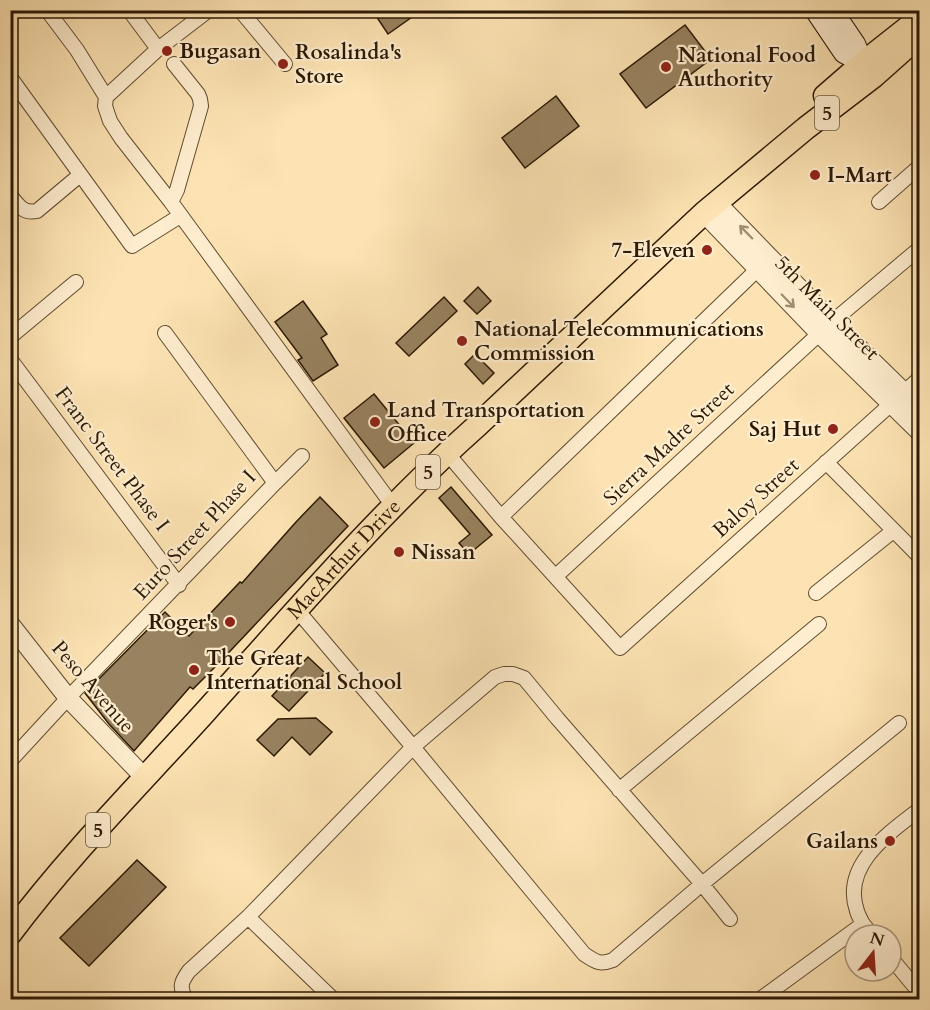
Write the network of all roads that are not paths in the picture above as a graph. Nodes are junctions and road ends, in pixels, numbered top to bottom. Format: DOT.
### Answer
graph roads {
  1 [pos="48,10"];
  2 [pos="129,10"];
  3 [pos="209,10"];
  4 [pos="240,10"];
  5 [pos="814,10"];
  6 [pos="832,10"];
  7 [pos="920,18"];
  8 [pos="920,35"];
  9 [pos="158,49"];
  10 [pos="174,64"];
  11 [pos="285,64"];
  12 [pos="869,69"];
  13 [pos="10,77"];
  14 [pos="106,98"];
  15 [pos="920,166"];
  16 [pos="80,175"];
  17 [pos="10,195"];
  18 [pos="717,201"];
  19 [pos="171,202"];
  20 [pos="879,202"];
  21 [pos="180,216"];
  22 [pos="920,248"];
  23 [pos="764,263"];
  24 [pos="76,282"];
  25 [pos="826,328"];
  26 [pos="165,333"];
  27 [pos="10,337"];
  28 [pos="10,359"];
  29 [pos="920,378"];
  30 [pos="897,398"];
  31 [pos="920,408"];
  32 [pos="920,432"];
  33 [pos="447,453"];
  34 [pos="302,456"];
  35 [pos="826,462"];
  36 [pos="275,483"];
  37 [pos="393,506"];
  38 [pos="501,517"];
  39 [pos="893,531"];
  40 [pos="920,557"];
  41 [pos="556,576"];
  42 [pos="179,585"];
  43 [pos="816,593"];
  44 [pos="297,610"];
  45 [pos="10,624"];
  46 [pos="819,624"];
  47 [pos="68,698"];
  48 [pos="899,723"];
  49 [pos="413,747"];
  50 [pos="10,761"];
  51 [pos="146,778"];
  52 [pos="619,790"];
  53 [pos="920,809"];
  54 [pos="702,884"];
  55 [pos="248,917"];
  56 [pos="730,919"];
  57 [pos="864,923"];
  58 [pos="10,934"];
  59 [pos="843,945"];
  60 [pos="903,972"];
  61 [pos="920,993"];
  62 [pos="186,999"];
  63 [pos="334,999"];
  64 [pos="759,999"];
  1 -- 14 [label="street"];
  2 -- 9 [label="street"];
  3 -- 9 [label="street"];
  4 -- 11 [label="street"];
  5 -- 12 [label="main road"];
  6 -- 12 [label="main road"];
  7 -- 12 [label="main road, MacArthur Drive / 5"];
  8 -- 12 [label="main road, MacArthur Drive / 5"];
  9 -- 14 [label="street"];
  10 -- 19 [label="street"];
  12 -- 18 [label="main road, MacArthur Drive / 5"];
  13 -- 16 [label="street"];
  14 -- 19 [label="street"];
  15 -- 20 [label="street"];
  16 -- 17 [label="street"];
  16 -- 21 [label="street"];
  18 -- 23 [label="street, 5th Main Street"];
  18 -- 33 [label="main road, MacArthur Drive / 5"];
  19 -- 21 [label="street"];
  21 -- 37 [label="street"];
  22 -- 25 [label="street, Sierra Madre Street"];
  23 -- 25 [label="street, 5th Main Street"];
  23 -- 38 [label="street"];
  24 -- 27 [label="street"];
  25 -- 30 [label="street, 5th Main Street"];
  25 -- 41 [label="street, Sierra Madre Street"];
  26 -- 36 [label="street, Euro Street Phase I"];
  28 -- 42 [label="street, Franc Street Phase I"];
  29 -- 30 [label="street, Baloy Street"];
  30 -- 31 [label="street, 5th Main Street"];
  30 -- 32 [label="street, 5th Main Street"];
  30 -- 35 [label="street, Baloy Street"];
  33 -- 37 [label="main road, MacArthur Drive / 5"];
  33 -- 38 [label="street"];
  34 -- 36 [label="street"];
  35 -- 39 [label="street"];
  35 -- 41 [label="street, Baloy Street"];
  36 -- 42 [label="street, Euro Street Phase I"];
  37 -- 44 [label="main road, MacArthur Drive / 5"];
  38 -- 41 [label="street"];
  39 -- 40 [label="street"];
  39 -- 43 [label="street"];
  42 -- 47 [label="street, Euro Street Phase I"];
  44 -- 49 [label="street"];
  44 -- 51 [label="main road, MacArthur Drive / 5"];
  45 -- 47 [label="street, Peso Avenue"];
  46 -- 52 [label="street"];
  47 -- 50 [label="street, Euro Street Phase I"];
  47 -- 51 [label="street, Peso Avenue"];
  48 -- 54 [label="street"];
  49 -- 52 [label="street"];
  49 -- 54 [label="street"];
  49 -- 55 [label="street"];
  51 -- 58 [label="main road, MacArthur Drive / 5"];
  52 -- 54 [label="street"];
  53 -- 57 [label="street"];
  54 -- 56 [label="street"];
  55 -- 62 [label="street"];
  55 -- 63 [label="street"];
  59 -- 64 [label="street"];
  60 -- 61 [label="street"];
}
